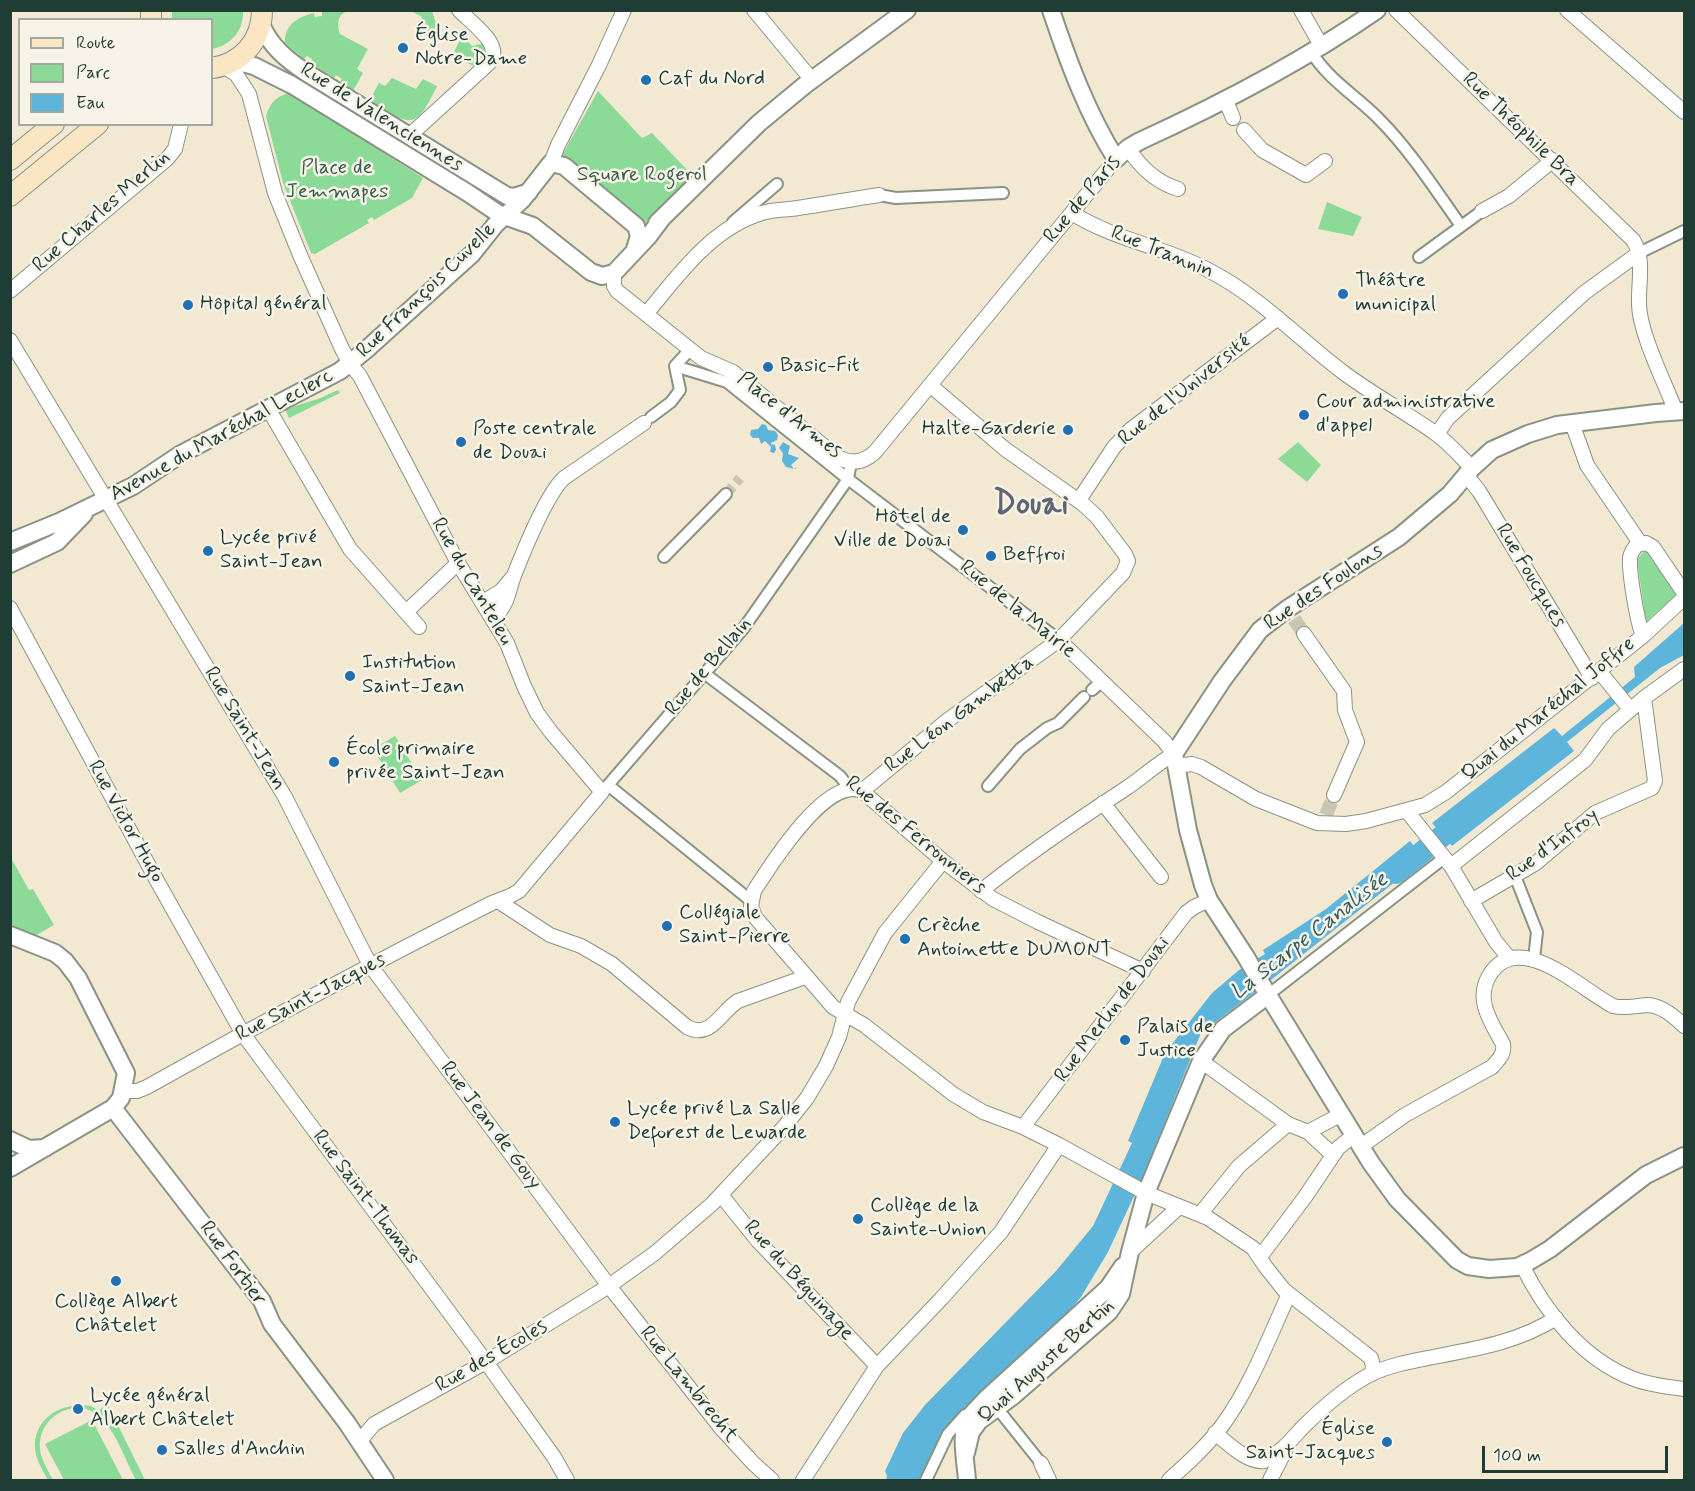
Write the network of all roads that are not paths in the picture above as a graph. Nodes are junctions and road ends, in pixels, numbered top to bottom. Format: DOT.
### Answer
graph roads {
  1 [pos="459,10"];
  2 [pos="624,10"];
  3 [pos="754,10"];
  4 [pos="907,10"];
  5 [pos="1050,10"];
  6 [pos="1300,10"];
  7 [pos="1377,10"];
  8 [pos="1396,10"];
  9 [pos="1567,10"];
  10 [pos="265,16"];
  11 [pos="1317,50"];
  12 [pos="223,65"];
  13 [pos="812,80"];
  14 [pos="1226,101"];
  15 [pos="1684,112"];
  16 [pos="1233,118"];
  17 [pos="52,126"];
  18 [pos="96,126"];
  19 [pos="180,126"];
  20 [pos="1244,130"];
  21 [pos="409,136"];
  22 [pos="1122,153"];
  23 [pos="10,160"];
  24 [pos="1552,160"];
  25 [pos="1324,161"];
  26 [pos="551,163"];
  27 [pos="777,184"];
  28 [pos="1178,189"];
  29 [pos="1003,193"];
  30 [pos="10,195"];
  31 [pos="521,195"];
  32 [pos="879,195"];
  33 [pos="1482,211"];
  34 [pos="1072,213"];
  35 [pos="504,217"];
  36 [pos="663,217"];
  37 [pos="634,224"];
  38 [pos="1461,226"];
  39 [pos="1684,231"];
  40 [pos="720,234"];
  41 [pos="547,236"];
  42 [pos="635,249"];
  43 [pos="1639,253"];
  44 [pos="472,254"];
  45 [pos="1419,257"];
  46 [pos="614,273"];
  47 [pos="10,291"];
  48 [pos="651,318"];
  49 [pos="1278,318"];
  50 [pos="10,340"];
  51 [pos="686,354"];
  52 [pos="350,364"];
  53 [pos="675,366"];
  54 [pos="930,385"];
  55 [pos="269,410"];
  56 [pos="1680,411"];
  57 [pos="647,420"];
  58 [pos="1572,423"];
  59 [pos="1437,434"];
  60 [pos="851,462"];
  61 [pos="1469,472"];
  62 [pos="848,479"];
  63 [pos="726,494"];
  64 [pos="1079,500"];
  65 [pos="100,502"];
  66 [pos="807,535"];
  67 [pos="10,542"];
  68 [pos="1640,543"];
  69 [pos="664,557"];
  70 [pos="458,563"];
  71 [pos="10,564"];
  72 [pos="514,576"];
  73 [pos="1684,593"];
  74 [pos="1684,598"];
  75 [pos="483,602"];
  76 [pos="10,608"];
  77 [pos="406,612"];
  78 [pos="493,618"];
  79 [pos="419,627"];
  80 [pos="1304,634"];
  81 [pos="1642,636"];
  82 [pos="1059,640"];
  83 [pos="1684,669"];
  84 [pos="704,673"];
  85 [pos="1596,674"];
  86 [pos="1093,689"];
  87 [pos="1644,698"];
  88 [pos="1627,706"];
  89 [pos="1176,760"];
  90 [pos="988,786"];
  91 [pos="605,789"];
  92 [pos="855,789"];
  93 [pos="1334,795"];
  94 [pos="1103,803"];
  95 [pos="1406,810"];
  96 [pos="1445,859"];
  97 [pos="944,861"];
  98 [pos="1161,876"];
  99 [pos="1515,876"];
  100 [pos="981,891"];
  101 [pos="750,900"];
  102 [pos="1209,900"];
  103 [pos="498,901"];
  104 [pos="1471,901"];
  105 [pos="10,936"];
  106 [pos="1534,958"];
  107 [pos="1510,959"];
  108 [pos="370,965"];
  109 [pos="1143,971"];
  110 [pos="806,977"];
  111 [pos="1265,991"];
  112 [pos="844,1015"];
  113 [pos="1684,1026"];
  114 [pos="243,1034"];
  115 [pos="1201,1061"];
  116 [pos="124,1091"];
  117 [pos="113,1108"];
  118 [pos="1340,1114"];
  119 [pos="1288,1124"];
  120 [pos="1023,1127"];
  121 [pos="1308,1131"];
  122 [pos="10,1140"];
  123 [pos="1357,1141"];
  124 [pos="1059,1145"];
  125 [pos="45,1148"];
  126 [pos="1333,1155"];
  127 [pos="1684,1156"];
  128 [pos="10,1168"];
  129 [pos="1143,1191"];
  130 [pos="721,1195"];
  131 [pos="1179,1207"];
  132 [pos="1202,1214"];
  133 [pos="1130,1252"];
  134 [pos="1260,1257"];
  135 [pos="1522,1265"];
  136 [pos="609,1286"];
  137 [pos="1289,1294"];
  138 [pos="1556,1318"];
  139 [pos="486,1362"];
  140 [pos="877,1366"];
  141 [pos="1372,1374"];
  142 [pos="1684,1389"];
  143 [pos="997,1408"];
  144 [pos="975,1410"];
  145 [pos="347,1423"];
  146 [pos="374,1424"];
  147 [pos="1215,1433"];
  148 [pos="1292,1440"];
  149 [pos="359,1442"];
  150 [pos="966,1453"];
  151 [pos="1041,1463"];
  152 [pos="385,1480"];
  153 [pos="567,1480"];
  154 [pos="772,1480"];
  155 [pos="803,1480"];
  156 [pos="926,1480"];
  157 [pos="967,1480"];
  158 [pos="1049,1480"];
  159 [pos="1169,1480"];
  160 [pos="1270,1480"];
  1 -- 21 [label="street"];
  2 -- 26 [label="street"];
  3 -- 13 [label="street"];
  4 -- 13 [label="street"];
  5 -- 22 [label="street"];
  6 -- 11 [label="street"];
  7 -- 11 [label="street, Rue de Paris"];
  8 -- 24 [label="street, Rue Théophile Bra"];
  9 -- 15 [label="street"];
  10 -- 12 [label="main road"];
  10 -- 21 [label="street, Rue de Valenciennes"];
  11 -- 14 [label="street, Rue de Paris"];
  11 -- 38 [label="street"];
  12 -- 35 [label="street, Rue de Valenciennes"];
  12 -- 52 [label="street, Rue du Canteleu"];
  13 -- 36 [label="street"];
  14 -- 16 [label="street"];
  14 -- 22 [label="street, Rue de Paris"];
  17 -- 23 [label="main road"];
  18 -- 30 [label="main road"];
  19 -- 47 [label="street, Rue Charles Merlin"];
  20 -- 25 [label="street"];
  21 -- 31 [label="street, Rue de Valenciennes"];
  22 -- 28 [label="street"];
  22 -- 34 [label="street, Rue de Paris"];
  24 -- 33 [label="street"];
  24 -- 43 [label="street, Rue Théophile Bra"];
  26 -- 31 [label="street, Rue François Cuvelle"];
  26 -- 37 [label="street"];
  27 -- 40 [label="street"];
  29 -- 32 [label="street"];
  31 -- 35 [label="street, Rue François Cuvelle"];
  32 -- 40 [label="street"];
  33 -- 38 [label="street"];
  34 -- 49 [label="street, Rue Trannin"];
  34 -- 54 [label="street, Rue de Paris"];
  35 -- 41 [label="street, Rue de Valenciennes"];
  35 -- 44 [label="street, Rue François Cuvelle"];
  36 -- 37 [label="street"];
  36 -- 42 [label="street"];
  37 -- 42 [label="street"];
  38 -- 45 [label="street"];
  39 -- 43 [label="street"];
  40 -- 48 [label="street"];
  41 -- 44 [label="street"];
  41 -- 46 [label="street, Rue de Valenciennes"];
  42 -- 46 [label="street"];
  43 -- 56 [label="street"];
  43 -- 59 [label="street"];
  44 -- 52 [label="street, Rue François Cuvelle"];
  46 -- 48 [label="street"];
  48 -- 60 [label="street, Place d'Armes"];
  49 -- 59 [label="street, Rue Trannin"];
  49 -- 64 [label="street, Rue de l'Université"];
  50 -- 65 [label="street, Rue Saint-Jean"];
  51 -- 53 [label="street"];
  52 -- 55 [label="street, Avenue du Maréchal Leclerc"];
  52 -- 70 [label="street, Rue du Canteleu"];
  53 -- 57 [label="street"];
  53 -- 62 [label="street, Rue de la Mairie"];
  54 -- 60 [label="street, Rue de Paris"];
  54 -- 64 [label="street"];
  55 -- 65 [label="street, Avenue du Maréchal Leclerc"];
  55 -- 77 [label="street"];
  56 -- 58 [label="street, Rue des Foulons"];
  57 -- 72 [label="street"];
  58 -- 61 [label="street, Rue des Foulons"];
  58 -- 68 [label="street"];
  59 -- 61 [label="street, Rue Foucques"];
  60 -- 62 [label="street, Place d'Armes"];
  61 -- 85 [label="street, Rue Foucques"];
  61 -- 89 [label="street, Rue des Foulons"];
  62 -- 66 [label="street, Place d'Armes"];
  62 -- 82 [label="street, Rue de la Mairie"];
  63 -- 69 [label="street"];
  64 -- 82 [label="street, Rue Léon Gambetta"];
  65 -- 67 [label="street, Avenue du Maréchal Leclerc"];
  65 -- 71 [label="street, Avenue du Maréchal Leclerc"];
  65 -- 108 [label="street, Rue Saint-Jean"];
  66 -- 84 [label="street, Rue de Bellain"];
  68 -- 73 [label="street"];
  68 -- 81 [label="street"];
  70 -- 75 [label="street, Rue du Canteleu"];
  70 -- 77 [label="street"];
  72 -- 75 [label="street"];
  72 -- 78 [label="street"];
  74 -- 81 [label="street, Quai du Maréchal Joffre"];
  75 -- 78 [label="street, Rue du Canteleu"];
  76 -- 114 [label="street, Rue Victor Hugo"];
  77 -- 79 [label="street"];
  78 -- 91 [label="street, Rue du Canteleu"];
  80 -- 93 [label="street"];
  81 -- 85 [label="street, Quai du Maréchal Joffre"];
  82 -- 86 [label="street, Rue de la Mairie"];
  82 -- 92 [label="street, Rue Léon Gambetta"];
  83 -- 87 [label="street"];
  84 -- 91 [label="street, Rue de Bellain"];
  84 -- 92 [label="street, Rue des Ferronniers"];
  85 -- 88 [label="street, Rue Foucques"];
  85 -- 95 [label="street, Quai du Maréchal Joffre"];
  86 -- 89 [label="street, Rue de la Mairie"];
  86 -- 90 [label="street"];
  87 -- 88 [label="street"];
  87 -- 99 [label="street, Rue d'Infroy"];
  88 -- 96 [label="street"];
  89 -- 94 [label="street"];
  89 -- 95 [label="street, Quai du Maréchal Joffre"];
  89 -- 102 [label="street"];
  91 -- 101 [label="street"];
  91 -- 103 [label="street, Rue Saint-Jacques"];
  92 -- 97 [label="street, Rue des Ferronniers"];
  92 -- 101 [label="street, Rue Léon Gambetta"];
  94 -- 98 [label="street"];
  94 -- 100 [label="street"];
  95 -- 96 [label="street"];
  96 -- 104 [label="street"];
  96 -- 111 [label="street"];
  97 -- 100 [label="street, Rue des Ferronniers"];
  97 -- 112 [label="street, Rue des Écoles"];
  99 -- 104 [label="street, Rue d'Infroy"];
  99 -- 106 [label="street"];
  100 -- 109 [label="street, Rue des Ferronniers"];
  101 -- 110 [label="street"];
  102 -- 109 [label="street, Rue Merlin de Douai"];
  102 -- 111 [label="street"];
  103 -- 108 [label="street, Rue Saint-Jacques"];
  103 -- 110 [label="street"];
  104 -- 107 [label="street"];
  105 -- 116 [label="street"];
  106 -- 107 [label="street"];
  106 -- 113 [label="street"];
  107 -- 123 [label="street"];
  108 -- 114 [label="street, Rue Saint-Jacques"];
  108 -- 136 [label="street, Rue Jean de Gouy"];
  109 -- 120 [label="street, Rue Merlin de Douai"];
  110 -- 112 [label="street"];
  111 -- 115 [label="street, Quai Auguste Bertin"];
  111 -- 118 [label="street"];
  112 -- 120 [label="street"];
  112 -- 130 [label="street, Rue des Écoles"];
  114 -- 116 [label="street, Rue Saint-Jacques"];
  114 -- 139 [label="street, Rue Saint-Thomas"];
  115 -- 119 [label="street"];
  115 -- 129 [label="street, Quai Auguste Bertin"];
  116 -- 117 [label="street"];
  117 -- 125 [label="street"];
  117 -- 145 [label="street, Rue Fortier"];
  118 -- 121 [label="street"];
  118 -- 123 [label="street"];
  119 -- 121 [label="street"];
  119 -- 132 [label="street"];
  120 -- 124 [label="street"];
  121 -- 126 [label="street"];
  122 -- 125 [label="street"];
  123 -- 126 [label="street"];
  123 -- 135 [label="street"];
  124 -- 129 [label="street"];
  124 -- 140 [label="street"];
  125 -- 128 [label="street"];
  126 -- 134 [label="street"];
  127 -- 135 [label="street"];
  129 -- 131 [label="street"];
  129 -- 133 [label="street, Quai Auguste Bertin"];
  130 -- 136 [label="street, Rue des Écoles"];
  130 -- 140 [label="street, Rue du Béguinage"];
  131 -- 132 [label="street"];
  131 -- 133 [label="street, Quai Auguste Bertin"];
  132 -- 134 [label="street"];
  133 -- 143 [label="street, Quai Auguste Bertin"];
  133 -- 144 [label="street, Quai Auguste Bertin"];
  134 -- 137 [label="street"];
  135 -- 138 [label="street"];
  136 -- 139 [label="street, Rue des Écoles"];
  136 -- 154 [label="street, Rue Lambrecht"];
  137 -- 141 [label="street"];
  137 -- 147 [label="street"];
  138 -- 141 [label="street"];
  138 -- 142 [label="street"];
  139 -- 146 [label="street, Rue des Écoles"];
  139 -- 153 [label="street, Rue Saint-Thomas"];
  140 -- 155 [label="street"];
  141 -- 148 [label="street"];
  143 -- 150 [label="street, Quai Auguste Bertin"];
  143 -- 151 [label="street"];
  144 -- 150 [label="street, Quai Auguste Bertin"];
  144 -- 156 [label="street"];
  145 -- 146 [label="street"];
  145 -- 149 [label="street, Rue Fortier"];
  146 -- 149 [label="street, Rue des Écoles"];
  147 -- 148 [label="street"];
  147 -- 159 [label="street"];
  148 -- 160 [label="street"];
  149 -- 152 [label="street, Rue Fortier"];
  150 -- 157 [label="street"];
  151 -- 158 [label="street"];
}
